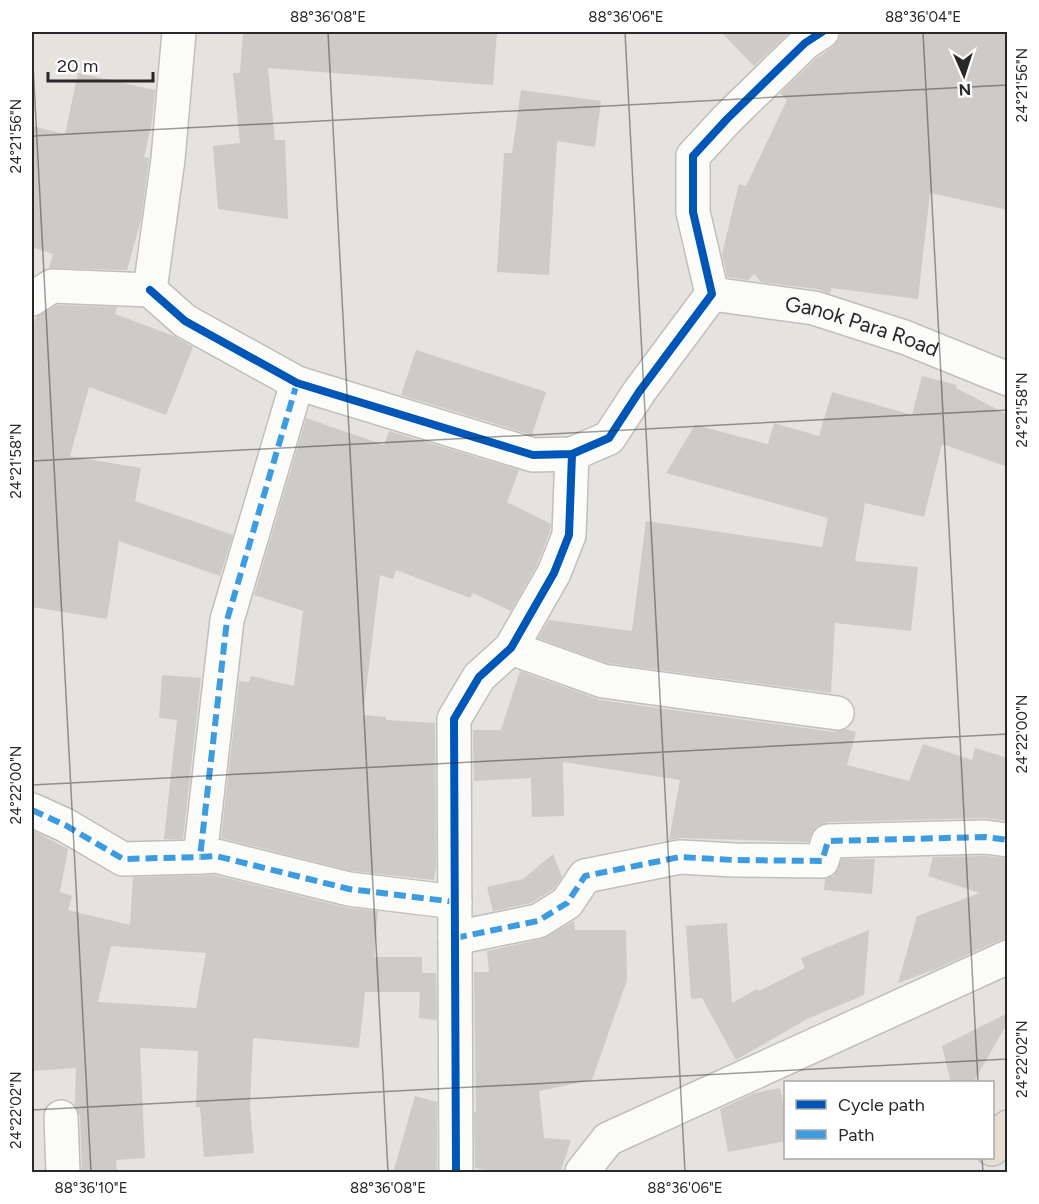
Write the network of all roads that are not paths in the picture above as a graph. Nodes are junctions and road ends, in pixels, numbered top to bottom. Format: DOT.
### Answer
graph roads {
  1 [pos="179,32"];
  2 [pos="822,32"];
  3 [pos="150,290"];
  4 [pos="712,294"];
  5 [pos="32,299"];
  6 [pos="1008,379"];
  7 [pos="297,383"];
  8 [pos="572,454"];
  9 [pos="511,648"];
  10 [pos="837,713"];
  11 [pos="32,810"];
  12 [pos="1008,840"];
  13 [pos="200,857"];
  14 [pos="455,902"];
  15 [pos="455,938"];
  16 [pos="1008,957"];
  17 [pos="61,1117"];
  18 [pos="1008,1127"];
  19 [pos="994,1148"];
  20 [pos="986,1159"];
  21 [pos="63,1173"];
  22 [pos="456,1173"];
  23 [pos="582,1173"];
  24 [pos="977,1173"];
  1 -- 3 [label="street"];
  2 -- 4 [label="street"];
  3 -- 5 [label="street"];
  3 -- 7 [label="street"];
  4 -- 6 [label="street, Ganok Para Road"];
  4 -- 8 [label="street"];
  7 -- 8 [label="street"];
  7 -- 13 [label="street"];
  8 -- 9 [label="street"];
  9 -- 10 [label="street"];
  9 -- 14 [label="street"];
  11 -- 13 [label="street"];
  12 -- 15 [label="street"];
  13 -- 14 [label="street"];
  14 -- 15 [label="street"];
  15 -- 22 [label="street"];
  16 -- 23 [label="street"];
  17 -- 21 [label="street"];
  18 -- 19 [label="main road"];
  20 -- 24 [label="main road"];
}
